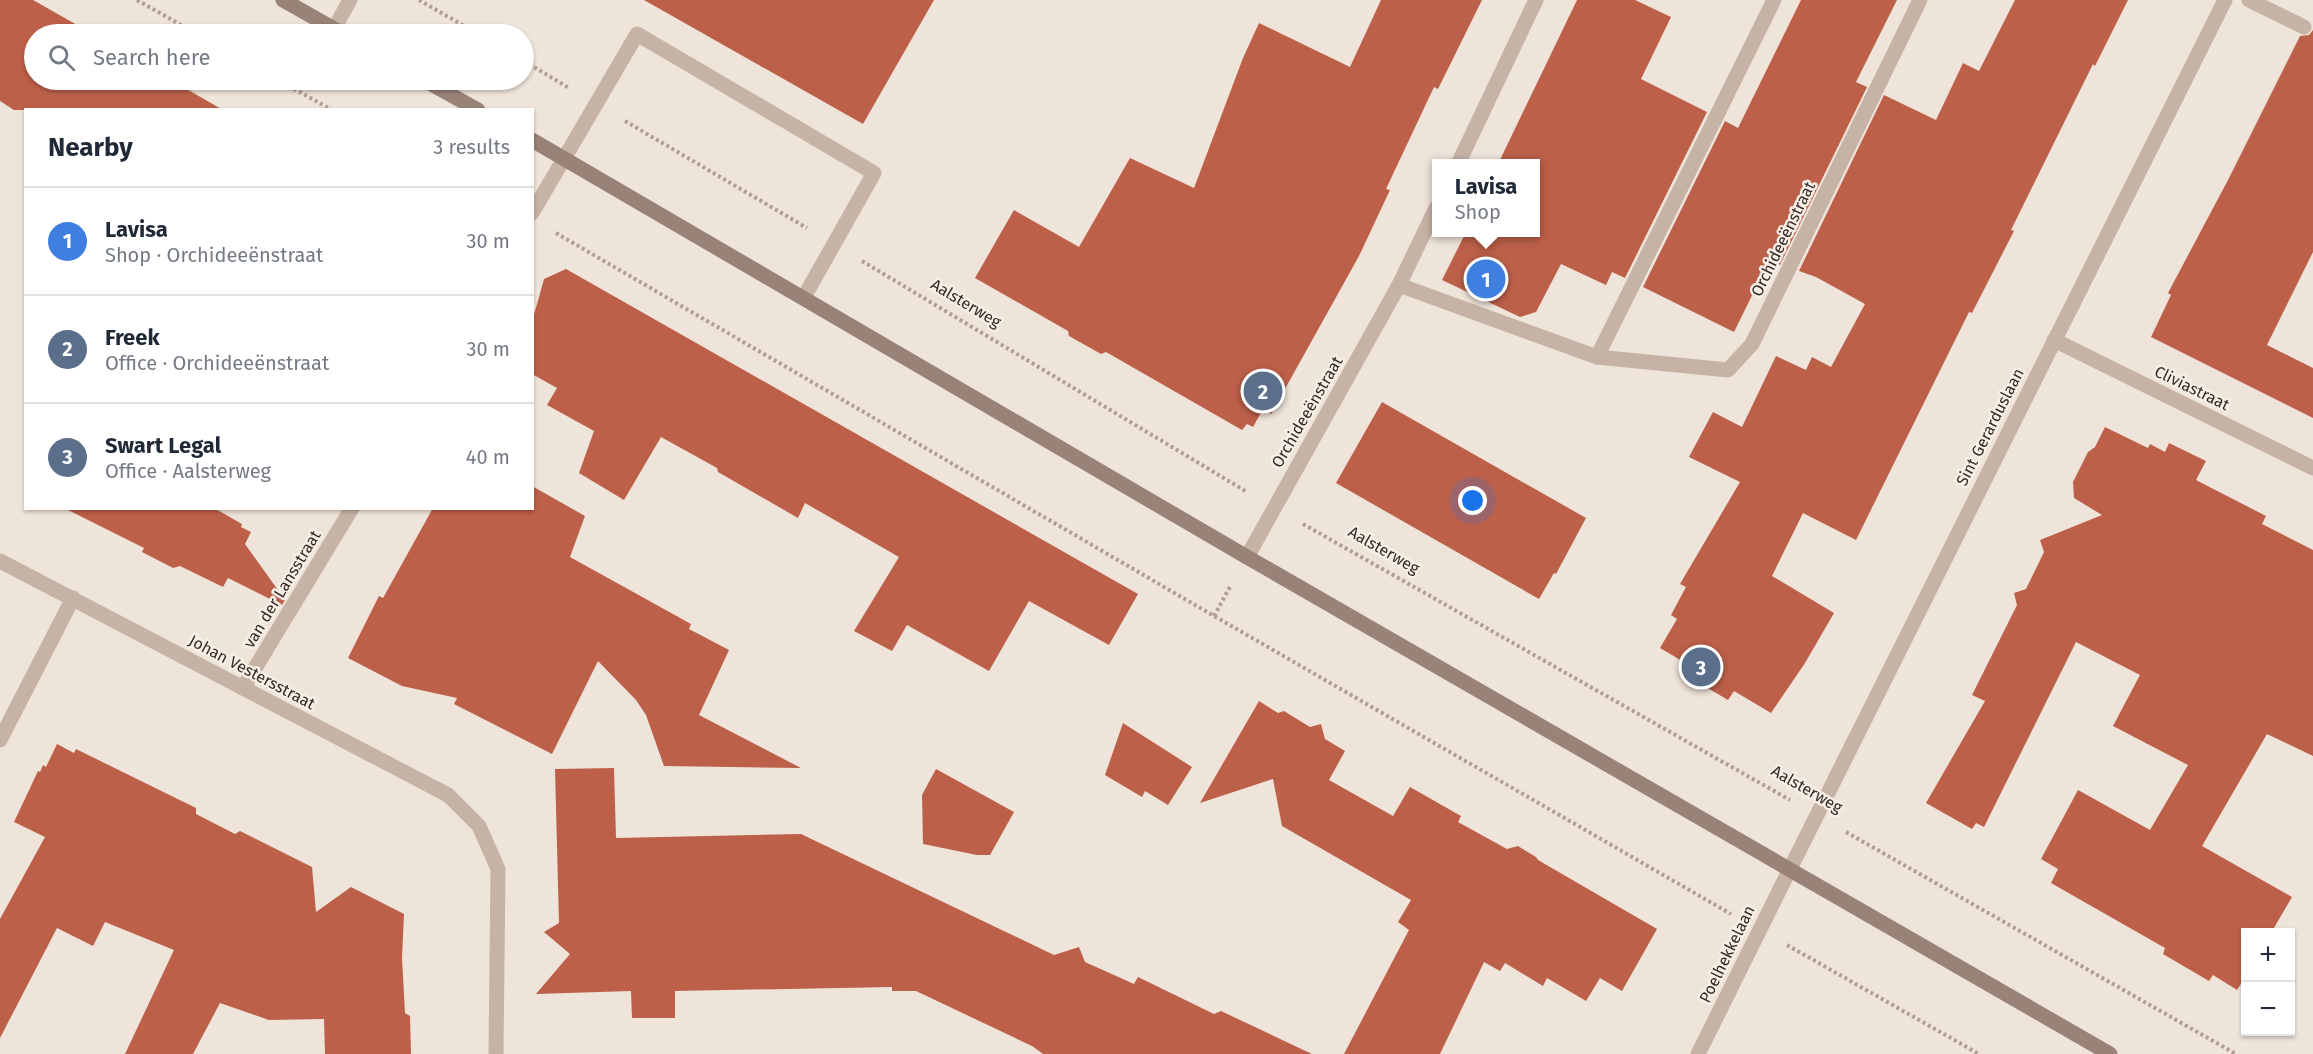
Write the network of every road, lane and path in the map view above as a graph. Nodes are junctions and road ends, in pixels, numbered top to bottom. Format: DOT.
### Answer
graph roads {
  1 [pos="137,0"];
  2 [pos="283,0"];
  3 [pos="350,0"];
  4 [pos="419,0"];
  5 [pos="1536,0"];
  6 [pos="1774,0"];
  7 [pos="1920,0"];
  8 [pos="2225,0"];
  9 [pos="2249,0"];
  10 [pos="179,24"];
  11 [pos="325,24"];
  12 [pos="342,24"];
  13 [pos="461,24"];
  14 [pos="2304,27"];
  15 [pos="534,67"];
  16 [pos="296,90"];
  17 [pos="442,90"];
  18 [pos="596,104"];
  19 [pos="328,108"];
  20 [pos="474,108"];
  21 [pos="534,141"];
  22 [pos="565,157"];
  23 [pos="1460,159"];
  24 [pos="534,210"];
  25 [pos="1432,218"];
  26 [pos="553,231"];
  27 [pos="834,244"];
  28 [pos="1399,285"];
  29 [pos="804,297"];
  30 [pos="2054,340"];
  31 [pos="1597,357"];
  32 [pos="2313,468"];
  33 [pos="1274,507"];
  34 [pos="351,510"];
  35 [pos="1247,556"];
  36 [pos="0,561"];
  37 [pos="73,598"];
  38 [pos="243,688"];
  39 [pos="0,740"];
  40 [pos="1816,815"];
  41 [pos="1789,871"];
  42 [pos="1760,930"];
  43 [pos="496,1054"];
  44 [pos="1698,1054"];
  45 [pos="1979,1054"];
  46 [pos="2110,1054"];
  47 [pos="2236,1054"];
  1 -- 10 [label="path"];
  2 -- 11 [label="main road"];
  3 -- 12 [label="street"];
  4 -- 13 [label="path"];
  5 -- 23 [label="street"];
  6 -- 31 [label="street"];
  7 -- 31 [label="street, Orchideeënstraat"];
  8 -- 30 [label="street, Sint Gerarduslaan"];
  9 -- 14 [label="street"];
  15 -- 18 [label="path, Aalsterweg"];
  16 -- 19 [label="path"];
  17 -- 20 [label="main road"];
  18 -- 22 [label="street"];
  18 -- 27 [label="path, Aalsterweg"];
  18 -- 27 [label="street"];
  21 -- 22 [label="main road"];
  22 -- 24 [label="street"];
  22 -- 29 [label="main road"];
  25 -- 28 [label="street, Orchideeënstraat"];
  26 -- 42 [label="path"];
  27 -- 29 [label="street"];
  27 -- 33 [label="path, Aalsterweg"];
  28 -- 31 [label="street, Orchideeënstraat"];
  28 -- 33 [label="street, Orchideeënstraat"];
  29 -- 35 [label="main road"];
  30 -- 32 [label="street, Cliviastraat"];
  30 -- 40 [label="street, Sint Gerarduslaan"];
  33 -- 35 [label="street, Orchideeënstraat"];
  33 -- 40 [label="path, Aalsterweg"];
  34 -- 38 [label="street, van der Lansstraat"];
  35 -- 41 [label="main road"];
  36 -- 37 [label="street, Johan Vestersstraat"];
  37 -- 38 [label="street, Johan Vestersstraat"];
  37 -- 39 [label="street"];
  38 -- 43 [label="street, Johan Vestersstraat"];
  40 -- 41 [label="street, Sint Gerarduslaan"];
  40 -- 47 [label="path, Aalsterweg"];
  41 -- 42 [label="street, Poelhekkelaan"];
  41 -- 46 [label="main road"];
  42 -- 44 [label="street, Poelhekkelaan"];
  42 -- 45 [label="path"];
}
